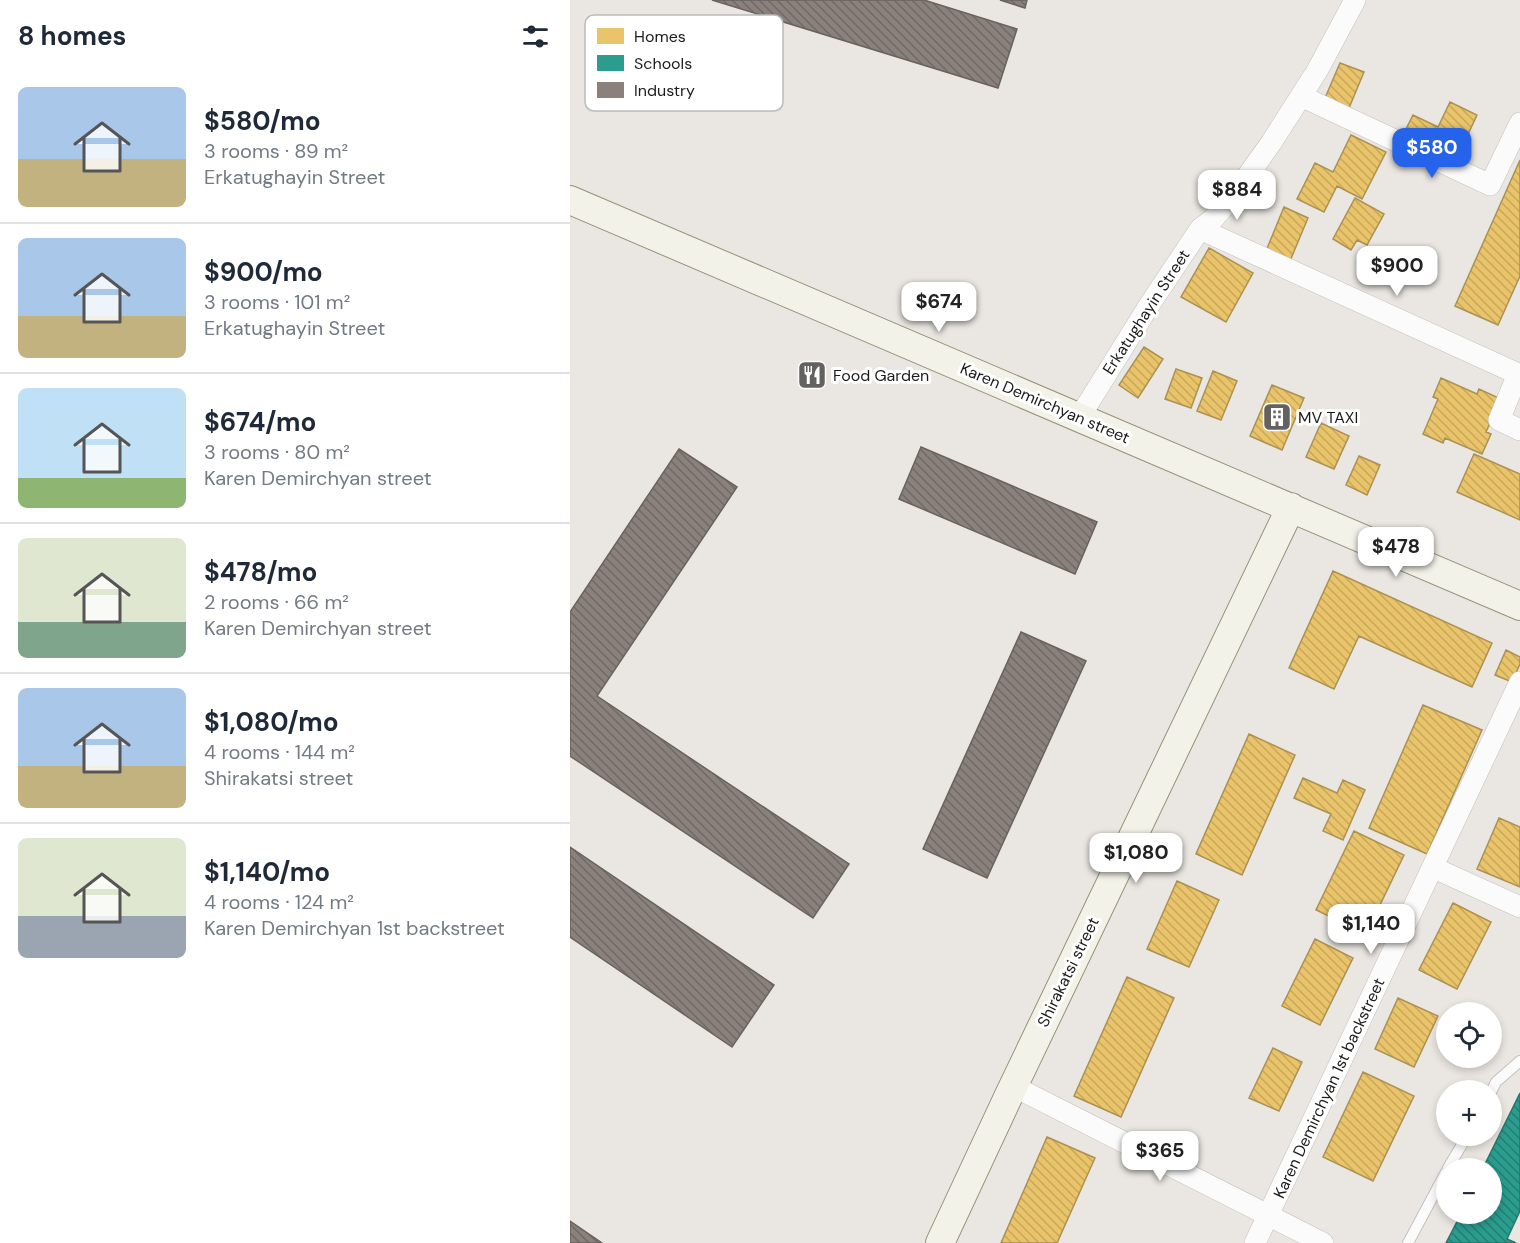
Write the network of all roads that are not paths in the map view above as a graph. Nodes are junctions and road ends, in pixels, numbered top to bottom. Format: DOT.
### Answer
graph roads {
  1 [pos="1355,0"];
  2 [pos="1301,96"];
  3 [pos="1520,123"];
  4 [pos="570,200"];
  5 [pos="1200,229"];
  6 [pos="1519,372"];
  7 [pos="1079,418"];
  8 [pos="1520,430"];
  9 [pos="1291,507"];
  10 [pos="1520,606"];
  11 [pos="1520,682"];
  12 [pos="1434,868"];
  13 [pos="1520,907"];
  14 [pos="1520,1061"];
  15 [pos="1498,1080"];
  16 [pos="1014,1086"];
  17 [pos="1436,1191"];
  18 [pos="1268,1216"];
  19 [pos="940,1243"];
  20 [pos="1255,1243"];
  21 [pos="1323,1243"];
  22 [pos="1408,1243"];
  1 -- 2 [label="street, Erkatughayin Street"];
  2 -- 3 [label="street"];
  2 -- 5 [label="street, Erkatughayin Street"];
  4 -- 7 [label="main road, Karen Demirchyan street"];
  5 -- 6 [label="street"];
  5 -- 7 [label="street, Erkatughayin Street"];
  6 -- 8 [label="street"];
  7 -- 9 [label="main road, Karen Demirchyan street"];
  9 -- 10 [label="main road, Karen Demirchyan street"];
  9 -- 16 [label="main road, Shirakatsi street"];
  11 -- 12 [label="street, Karen Demirchyan 1st backstreet"];
  12 -- 13 [label="street"];
  12 -- 18 [label="street, Karen Demirchyan 1st backstreet"];
  14 -- 15 [label="lane"];
  16 -- 18 [label="street"];
  16 -- 19 [label="main road, Shirakatsi street"];
  17 -- 22 [label="lane"];
  18 -- 20 [label="street, Karen Demirchyan 1st backstreet"];
  18 -- 21 [label="street"];
}
